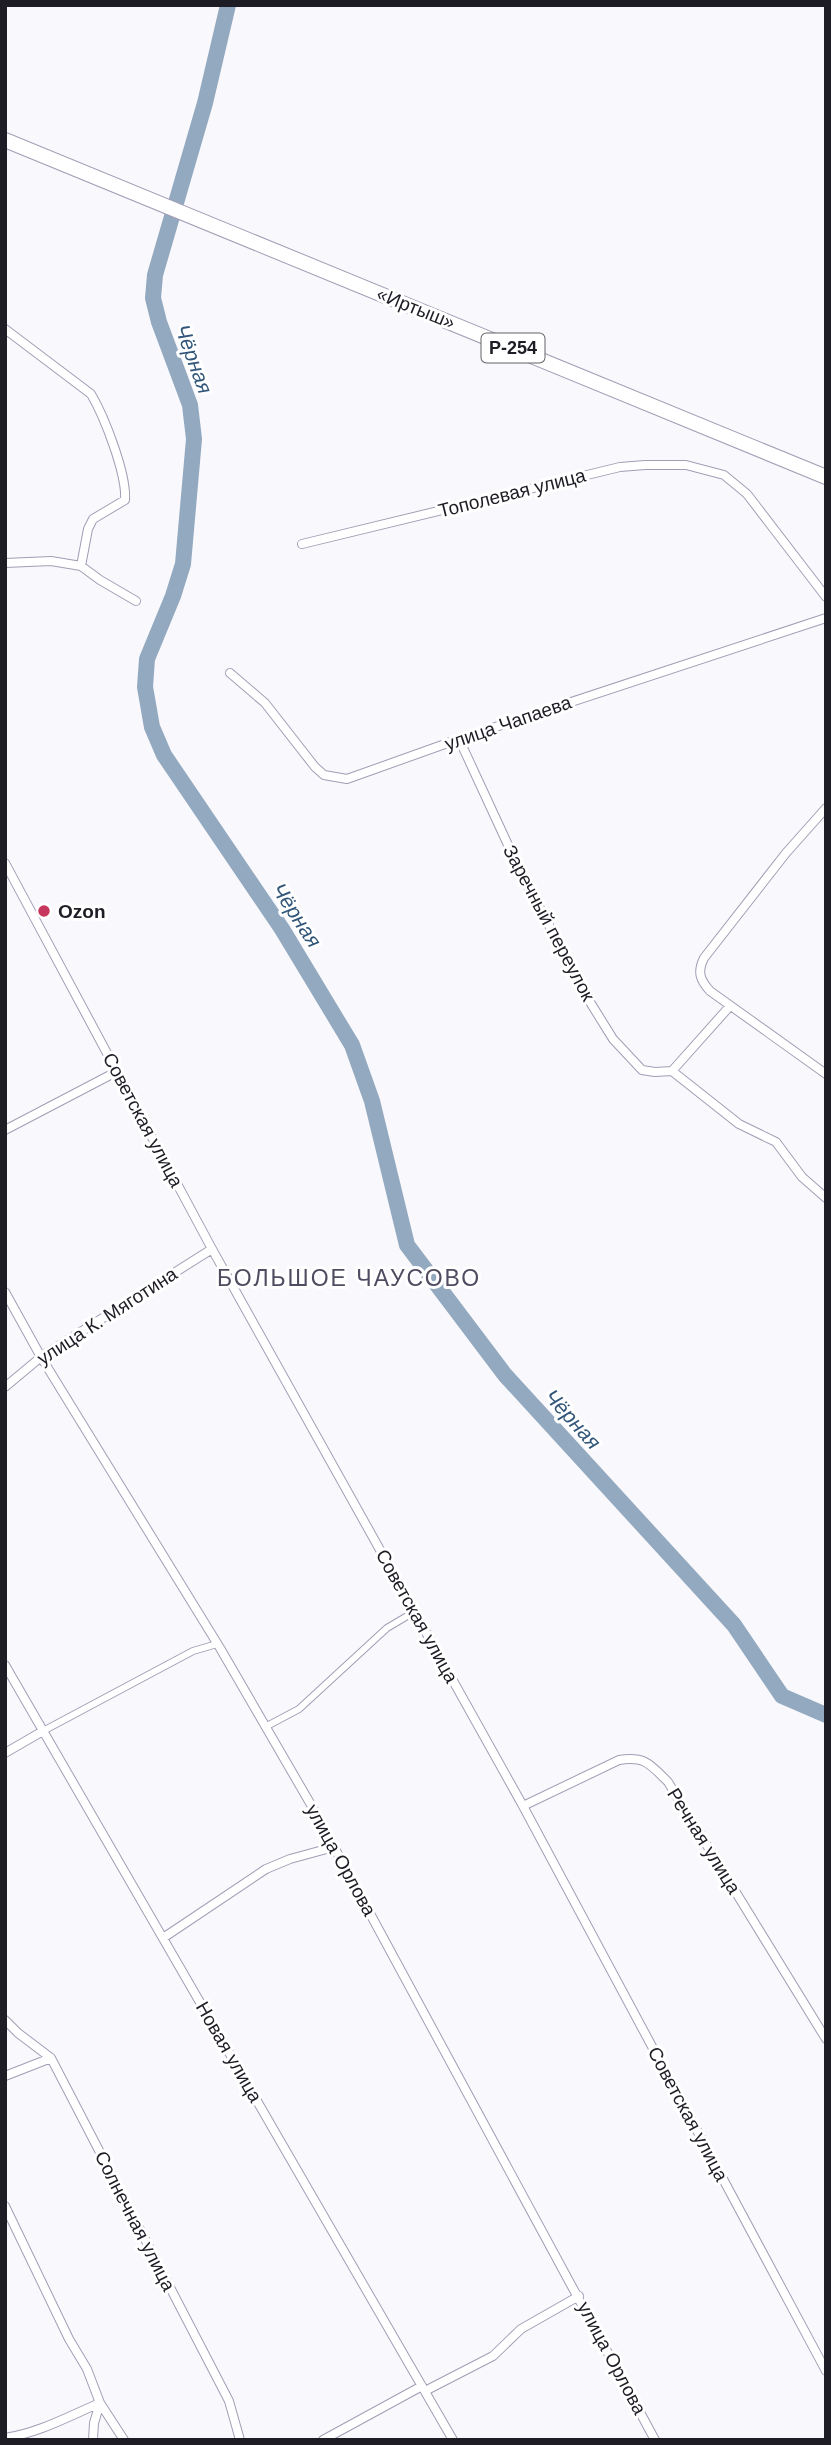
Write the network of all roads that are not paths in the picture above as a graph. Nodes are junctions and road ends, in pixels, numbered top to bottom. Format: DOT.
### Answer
graph roads {
  1 [pos="5,140"];
  2 [pos="5,329"];
  3 [pos="826,477"];
  4 [pos="302,544"];
  5 [pos="5,563"];
  6 [pos="81,566"];
  7 [pos="826,597"];
  8 [pos="135,601"];
  9 [pos="826,618"];
  10 [pos="230,673"];
  11 [pos="460,739"];
  12 [pos="826,808"];
  13 [pos="5,863"];
  14 [pos="730,1006"];
  15 [pos="671,1071"];
  16 [pos="116,1072"];
  17 [pos="826,1074"];
  18 [pos="5,1130"];
  19 [pos="826,1198"];
  20 [pos="212,1249"];
  21 [pos="5,1292"];
  22 [pos="41,1357"];
  23 [pos="5,1387"];
  24 [pos="414,1612"];
  25 [pos="217,1644"];
  26 [pos="5,1665"];
  27 [pos="267,1726"];
  28 [pos="43,1731"];
  29 [pos="5,1753"];
  30 [pos="523,1807"];
  31 [pos="334,1847"];
  32 [pos="163,1938"];
  33 [pos="5,2020"];
  34 [pos="826,2039"];
  35 [pos="51,2058"];
  36 [pos="5,2076"];
  37 [pos="5,2206"];
  38 [pos="579,2296"];
  39 [pos="826,2371"];
  40 [pos="423,2388"];
  41 [pos="100,2403"];
  42 [pos="5,2438"];
  43 [pos="93,2440"];
  44 [pos="124,2440"];
  45 [pos="240,2440"];
  46 [pos="323,2440"];
  47 [pos="453,2440"];
  48 [pos="655,2440"];
  1 -- 3 [label="highway, «Иртыш» / Р-254"];
  2 -- 6 [label="street"];
  4 -- 7 [label="street, Тополевая улица"];
  5 -- 6 [label="street"];
  6 -- 8 [label="street"];
  9 -- 11 [label="street, улица Чапаева"];
  10 -- 11 [label="street, улица Чапаева"];
  11 -- 15 [label="street, Заречный переулок"];
  12 -- 14 [label="street"];
  13 -- 16 [label="street, Советская улица"];
  14 -- 15 [label="street"];
  14 -- 17 [label="street"];
  15 -- 19 [label="street"];
  16 -- 18 [label="street"];
  16 -- 20 [label="street, Советская улица"];
  20 -- 22 [label="street, улица К. Мяготина"];
  20 -- 24 [label="street, Советская улица"];
  21 -- 22 [label="street, улица Орлова"];
  22 -- 23 [label="street, улица К. Мяготина"];
  22 -- 25 [label="street, улица Орлова"];
  24 -- 27 [label="street"];
  24 -- 30 [label="street, Советская улица"];
  25 -- 27 [label="street, улица Орлова"];
  25 -- 28 [label="street"];
  26 -- 28 [label="street, Новая улица"];
  27 -- 31 [label="street, улица Орлова"];
  28 -- 29 [label="street"];
  28 -- 32 [label="street, Новая улица"];
  30 -- 34 [label="street, Речная улица"];
  30 -- 39 [label="street, Советская улица"];
  31 -- 32 [label="street"];
  31 -- 38 [label="street, улица Орлова"];
  32 -- 40 [label="street, Новая улица"];
  33 -- 35 [label="street, Солнечная улица"];
  35 -- 36 [label="street"];
  35 -- 45 [label="street, Солнечная улица"];
  37 -- 41 [label="street"];
  38 -- 40 [label="street"];
  38 -- 48 [label="street, улица Орлова"];
  40 -- 46 [label="street"];
  40 -- 47 [label="street, Новая улица"];
  41 -- 42 [label="street"];
  41 -- 43 [label="street"];
  41 -- 44 [label="street"];
}
